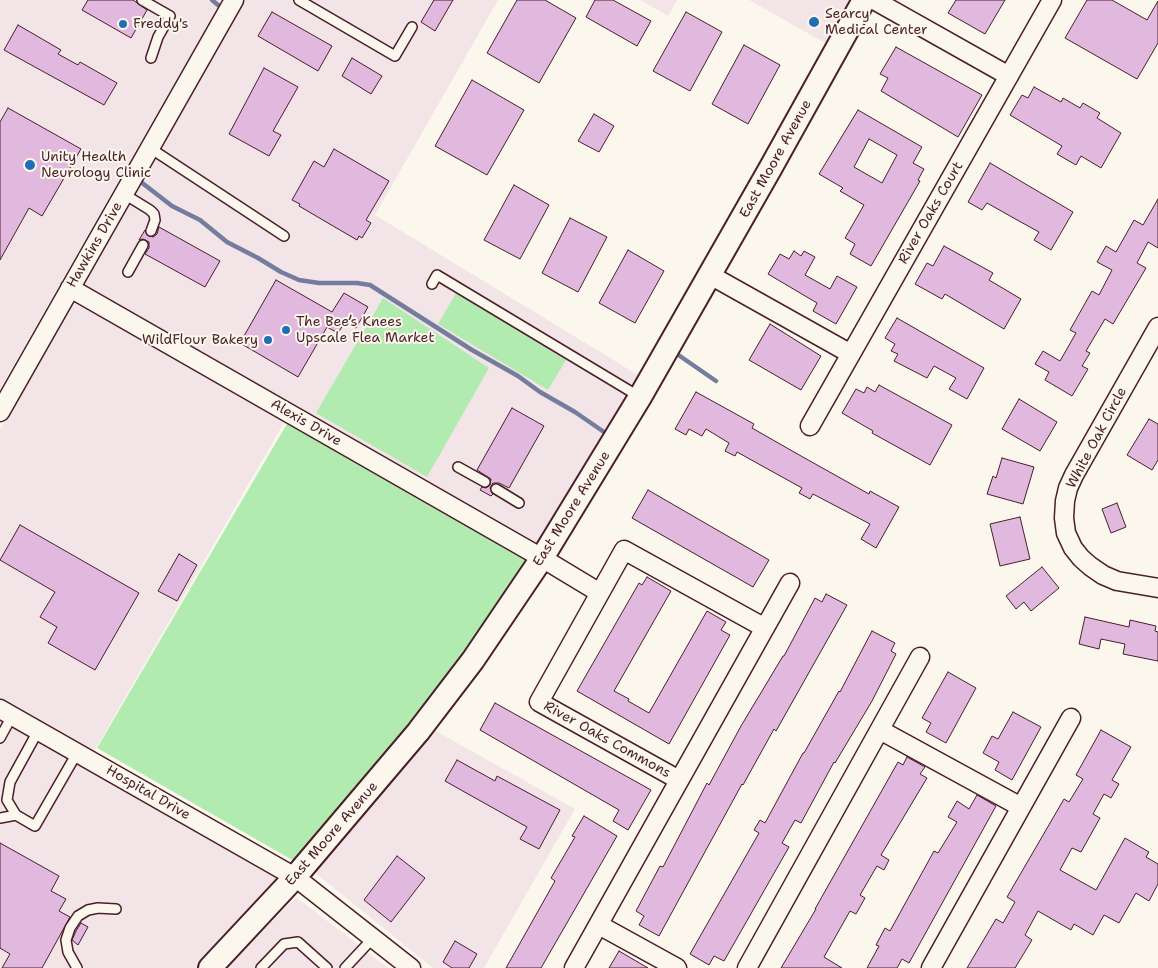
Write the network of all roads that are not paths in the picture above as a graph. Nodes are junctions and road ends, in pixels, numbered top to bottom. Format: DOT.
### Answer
graph roads {
  1 [pos="142,0"];
  2 [pos="234,0"];
  3 [pos="299,0"];
  4 [pos="864,0"];
  5 [pos="874,0"];
  6 [pos="1052,0"];
  7 [pos="412,26"];
  8 [pos="151,58"];
  9 [pos="1009,76"];
  10 [pos="150,148"];
  11 [pos="124,194"];
  12 [pos="151,231"];
  13 [pos="284,236"];
  14 [pos="143,245"];
  15 [pos="128,272"];
  16 [pos="710,275"];
  17 [pos="432,284"];
  18 [pos="70,288"];
  19 [pos="1158,327"];
  20 [pos="851,354"];
  21 [pos="640,397"];
  22 [pos="0,412"];
  23 [pos="810,426"];
  24 [pos="458,467"];
  25 [pos="485,482"];
  26 [pos="496,489"];
  27 [pos="519,503"];
  28 [pos="542,558"];
  29 [pos="790,582"];
  30 [pos="1158,588"];
  31 [pos="600,593"];
  32 [pos="765,628"];
  33 [pos="920,656"];
  34 [pos="6,712"];
  35 [pos="1070,718"];
  36 [pos="880,730"];
  37 [pos="38,731"];
  38 [pos="0,738"];
  39 [pos="77,753"];
  40 [pos="680,780"];
  41 [pos="1021,807"];
  42 [pos="16,815"];
  43 [pos="0,818"];
  44 [pos="295,877"];
  45 [pos="116,909"];
  46 [pos="598,925"];
  47 [pos="373,938"];
  48 [pos="77,968"];
  49 [pos="210,968"];
  50 [pos="261,968"];
  51 [pos="327,968"];
  52 [pos="345,968"];
  53 [pos="411,968"];
  54 [pos="574,968"];
  55 [pos="677,968"];
  56 [pos="747,968"];
  57 [pos="931,968"];
  1 -- 8 [label="lane"];
  2 -- 10 [label="street, Hawkins Drive"];
  3 -- 7 [label="lane"];
  4 -- 16 [label="street, East Moore Avenue"];
  5 -- 9 [label="street"];
  6 -- 9 [label="street, River Oaks Court"];
  9 -- 20 [label="street, River Oaks Court"];
  10 -- 11 [label="street, Hawkins Drive"];
  10 -- 13 [label="lane"];
  11 -- 12 [label="lane"];
  11 -- 18 [label="street, Hawkins Drive"];
  14 -- 15 [label="lane"];
  16 -- 20 [label="street"];
  16 -- 21 [label="street, East Moore Avenue"];
  17 -- 21 [label="lane"];
  18 -- 22 [label="street, Hawkins Drive"];
  18 -- 28 [label="street, Alexis Drive"];
  19 -- 30 [label="street, White Oak Circle"];
  20 -- 23 [label="street, River Oaks Court"];
  21 -- 28 [label="street, East Moore Avenue"];
  24 -- 25 [label="lane"];
  26 -- 27 [label="lane"];
  28 -- 31 [label="street"];
  28 -- 44 [label="street, East Moore Avenue"];
  29 -- 32 [label="street, River Oaks Commons"];
  31 -- 32 [label="street, River Oaks Commons"];
  31 -- 40 [label="street, River Oaks Commons"];
  32 -- 40 [label="street, River Oaks Commons"];
  33 -- 36 [label="street"];
  34 -- 37 [label="street, Hospital Drive"];
  34 -- 38 [label="lane"];
  35 -- 41 [label="street"];
  36 -- 41 [label="street"];
  36 -- 56 [label="street"];
  37 -- 39 [label="street, Hospital Drive"];
  37 -- 42 [label="lane"];
  39 -- 42 [label="lane"];
  39 -- 44 [label="street, Hospital Drive"];
  40 -- 46 [label="street, River Oaks Commons"];
  41 -- 57 [label="street"];
  42 -- 43 [label="lane"];
  44 -- 47 [label="street, Hospital Drive"];
  44 -- 49 [label="street, East Moore Avenue"];
  45 -- 48 [label="lane"];
  46 -- 54 [label="street, River Oaks Commons"];
  46 -- 55 [label="street"];
  47 -- 52 [label="lane"];
  47 -- 53 [label="street, Hospital Drive"];
  50 -- 51 [label="lane"];
}
